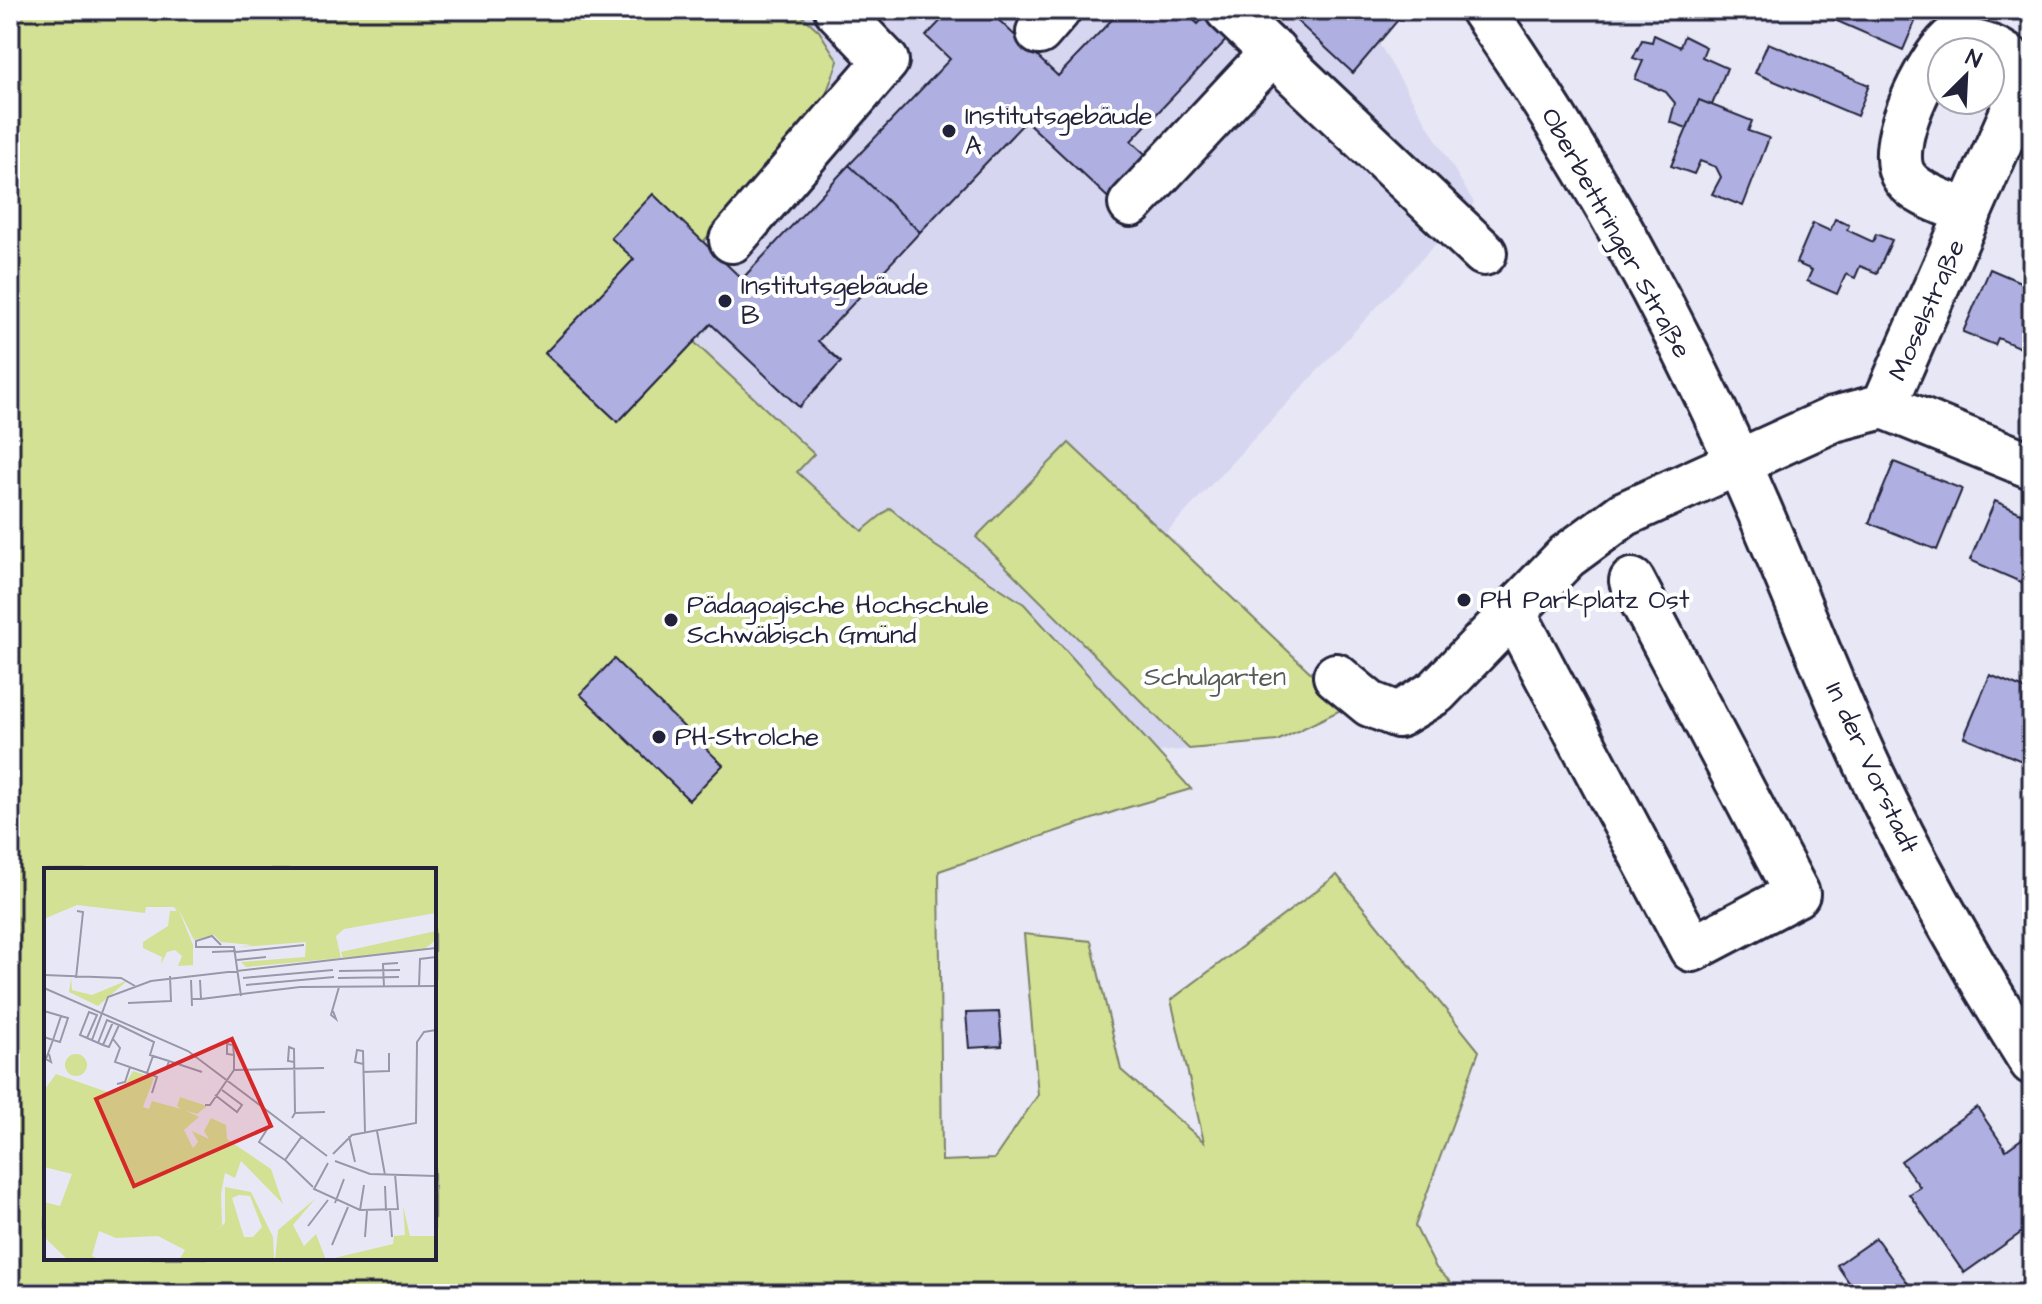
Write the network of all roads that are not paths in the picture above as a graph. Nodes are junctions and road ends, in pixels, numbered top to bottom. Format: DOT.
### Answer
graph roads {
  1 [pos="837,10"];
  2 [pos="1228,10"];
  3 [pos="1483,10"];
  4 [pos="1274,51"];
  5 [pos="1131,204"];
  6 [pos="1969,213"];
  7 [pos="732,240"];
  8 [pos="1484,253"];
  9 [pos="1884,406"];
  10 [pos="1738,461"];
  11 [pos="2032,466"];
  12 [pos="1632,581"];
  13 [pos="1513,612"];
  14 [pos="1336,676"];
  15 [pos="2032,1062"];
  1 -- 7 [label="street"];
  2 -- 4 [label="street"];
  3 -- 10 [label="street, Oberbettringer Straße"];
  4 -- 5 [label="street"];
  4 -- 8 [label="street"];
  6 -- 9 [label="street, Moselstraße"];
  9 -- 10 [label="street"];
  9 -- 11 [label="street"];
  10 -- 13 [label="street"];
  10 -- 15 [label="street, In der Vorstadt"];
  12 -- 13 [label="street"];
  13 -- 14 [label="street"];
}
